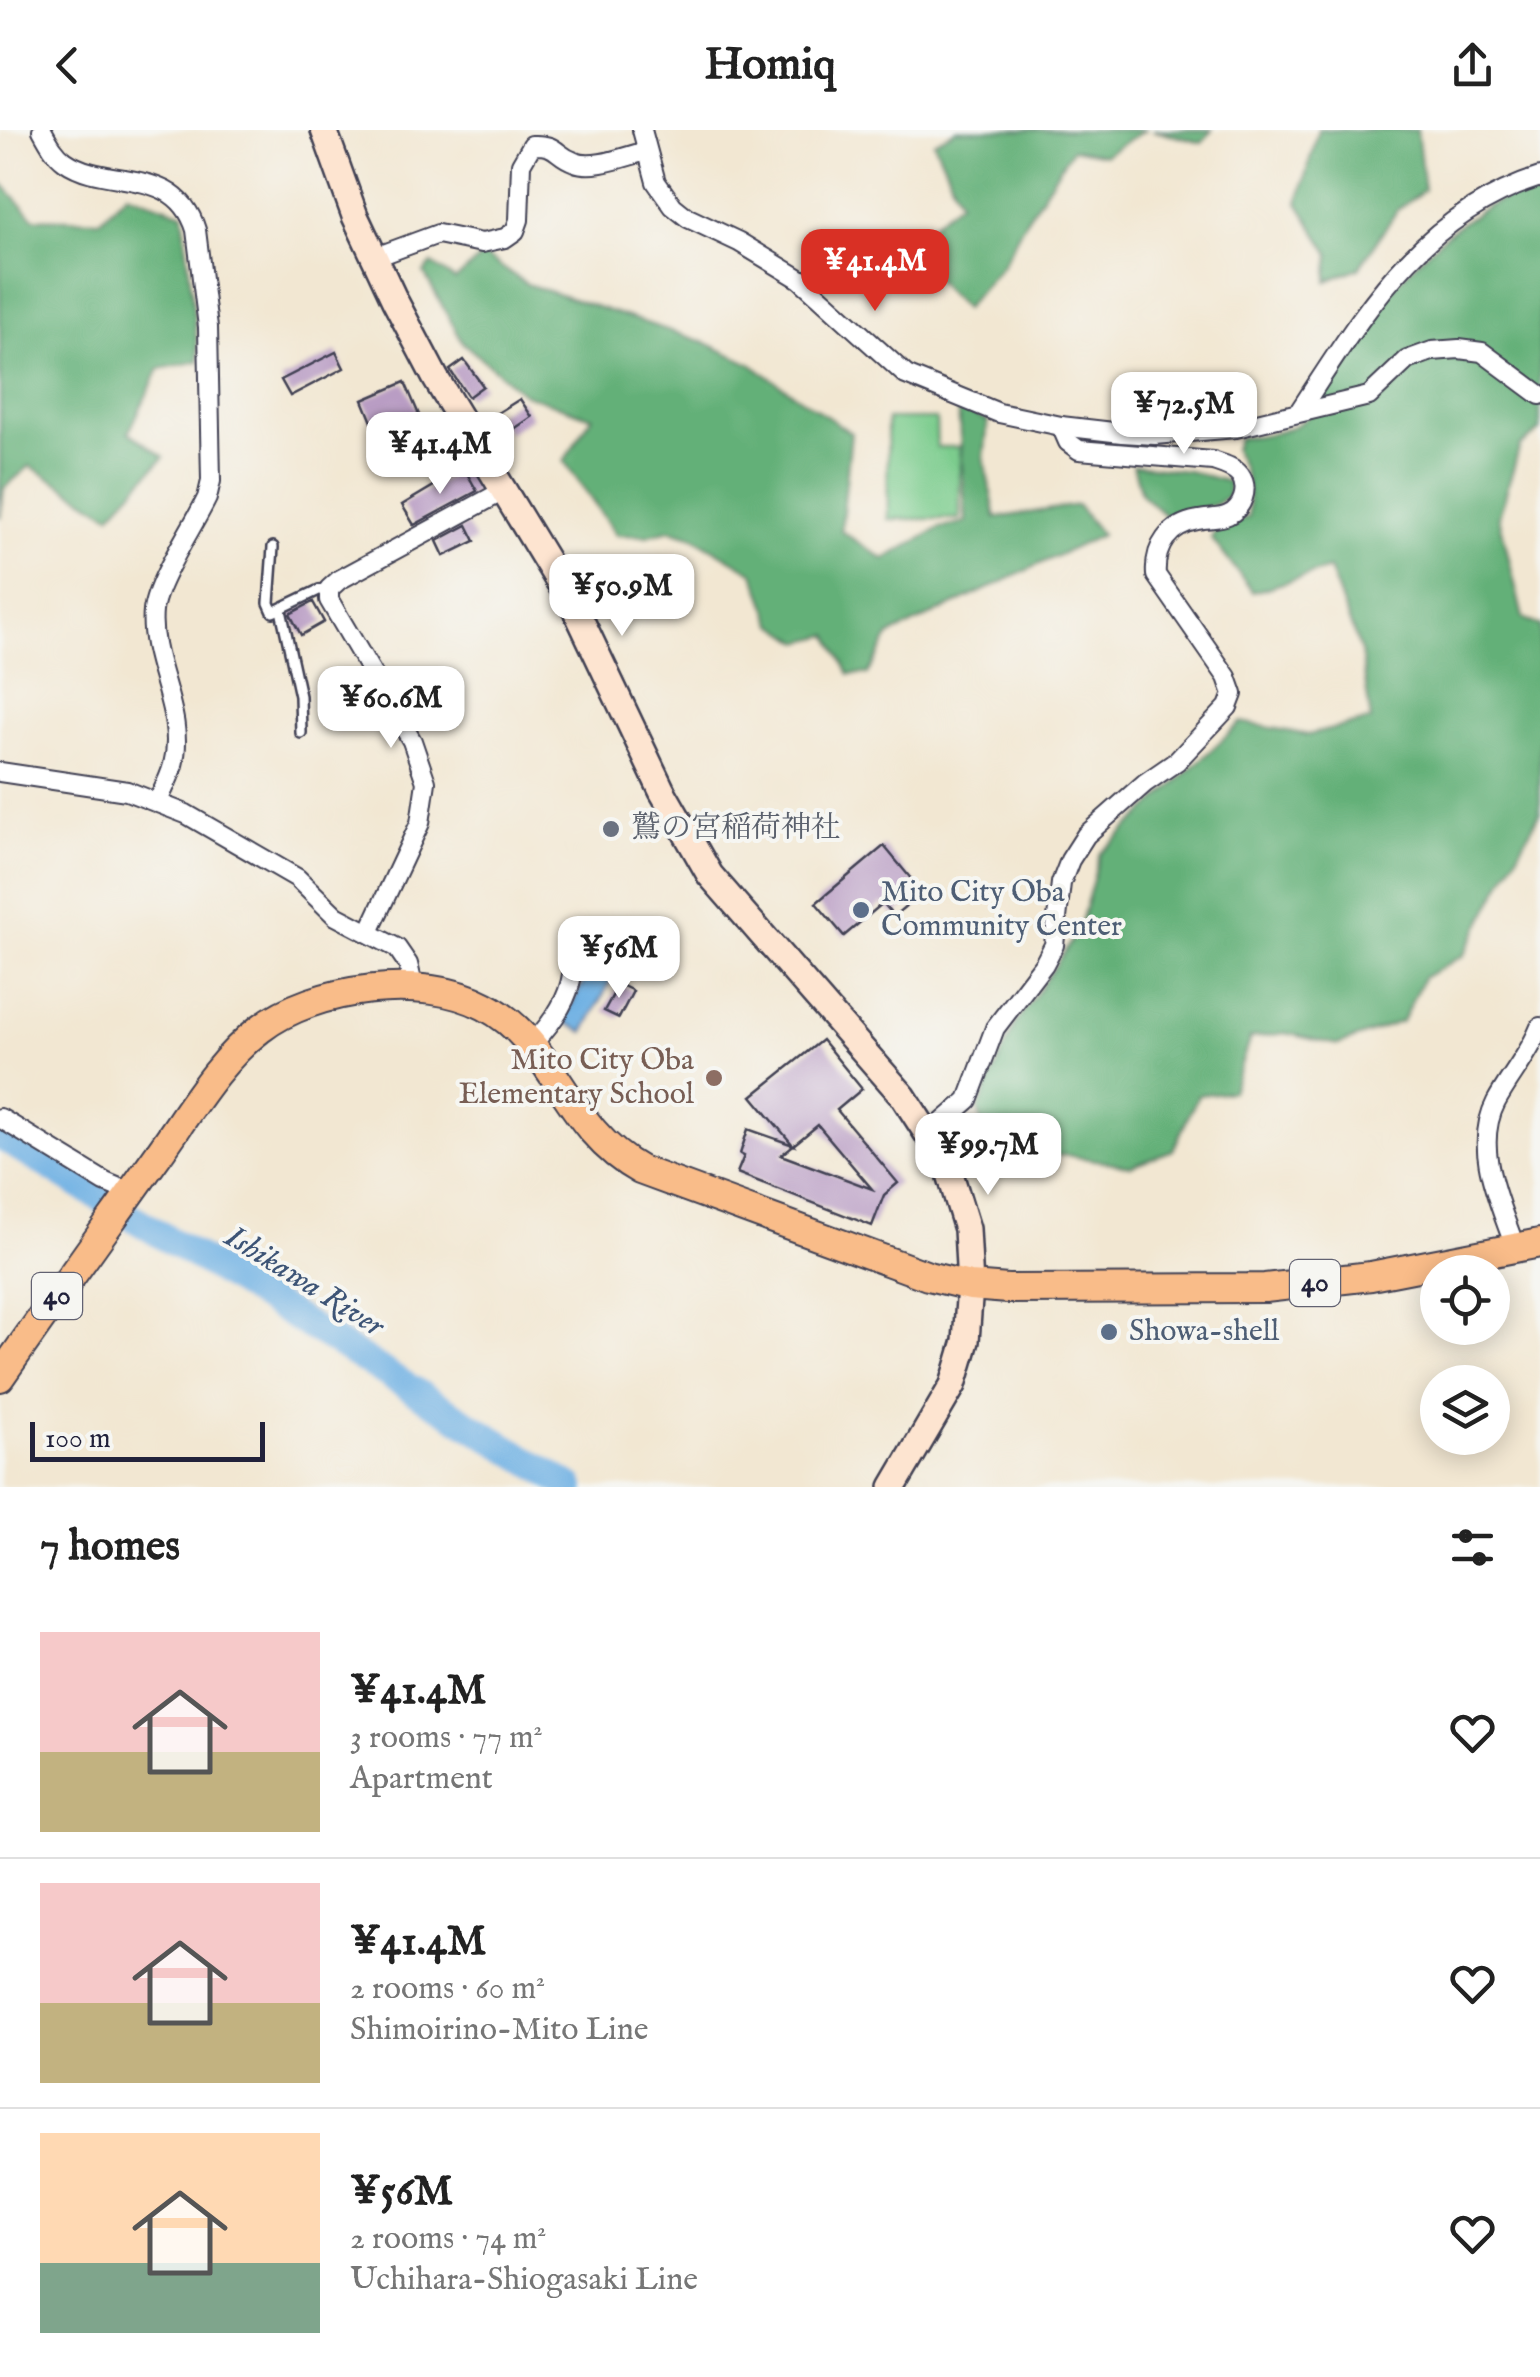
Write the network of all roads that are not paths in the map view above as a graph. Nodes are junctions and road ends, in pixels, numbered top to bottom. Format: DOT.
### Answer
graph roads {
  1 [pos="42,130"];
  2 [pos="324,130"];
  3 [pos="642,130"];
  4 [pos="647,151"];
  5 [pos="1540,177"];
  6 [pos="373,258"];
  7 [pos="1540,395"];
  8 [pos="1300,410"];
  9 [pos="1061,426"];
  10 [pos="505,490"];
  11 [pos="273,547"];
  12 [pos="329,589"];
  13 [pos="281,610"];
  14 [pos="302,733"];
  15 [pos="0,772"];
  16 [pos="158,802"];
  17 [pos="582,930"];
  18 [pos="369,932"];
  19 [pos="414,990"];
  20 [pos="1540,1027"];
  21 [pos="531,1044"];
  22 [pos="0,1118"];
  23 [pos="930,1134"];
  24 [pos="124,1203"];
  25 [pos="1528,1245"];
  26 [pos="970,1286"];
  27 [pos="0,1377"];
  28 [pos="893,1487"];
  1 -- 16 [label="street"];
  2 -- 6 [label="main road"];
  3 -- 4 [label="street"];
  4 -- 6 [label="street"];
  4 -- 9 [label="street"];
  5 -- 8 [label="street"];
  6 -- 10 [label="main road"];
  7 -- 8 [label="street"];
  8 -- 9 [label="street"];
  9 -- 23 [label="street"];
  10 -- 12 [label="street"];
  10 -- 23 [label="main road"];
  11 -- 13 [label="lane"];
  12 -- 13 [label="lane"];
  12 -- 18 [label="street"];
  13 -- 14 [label="lane"];
  15 -- 16 [label="street"];
  16 -- 18 [label="street"];
  17 -- 21 [label="street"];
  18 -- 19 [label="street"];
  19 -- 21 [label="main road, 40"];
  19 -- 24 [label="main road, 40"];
  20 -- 25 [label="street"];
  21 -- 26 [label="main road, 40"];
  22 -- 24 [label="street"];
  23 -- 26 [label="main road"];
  24 -- 27 [label="main road, 40"];
  25 -- 26 [label="main road, 40"];
  26 -- 28 [label="main road"];
}
